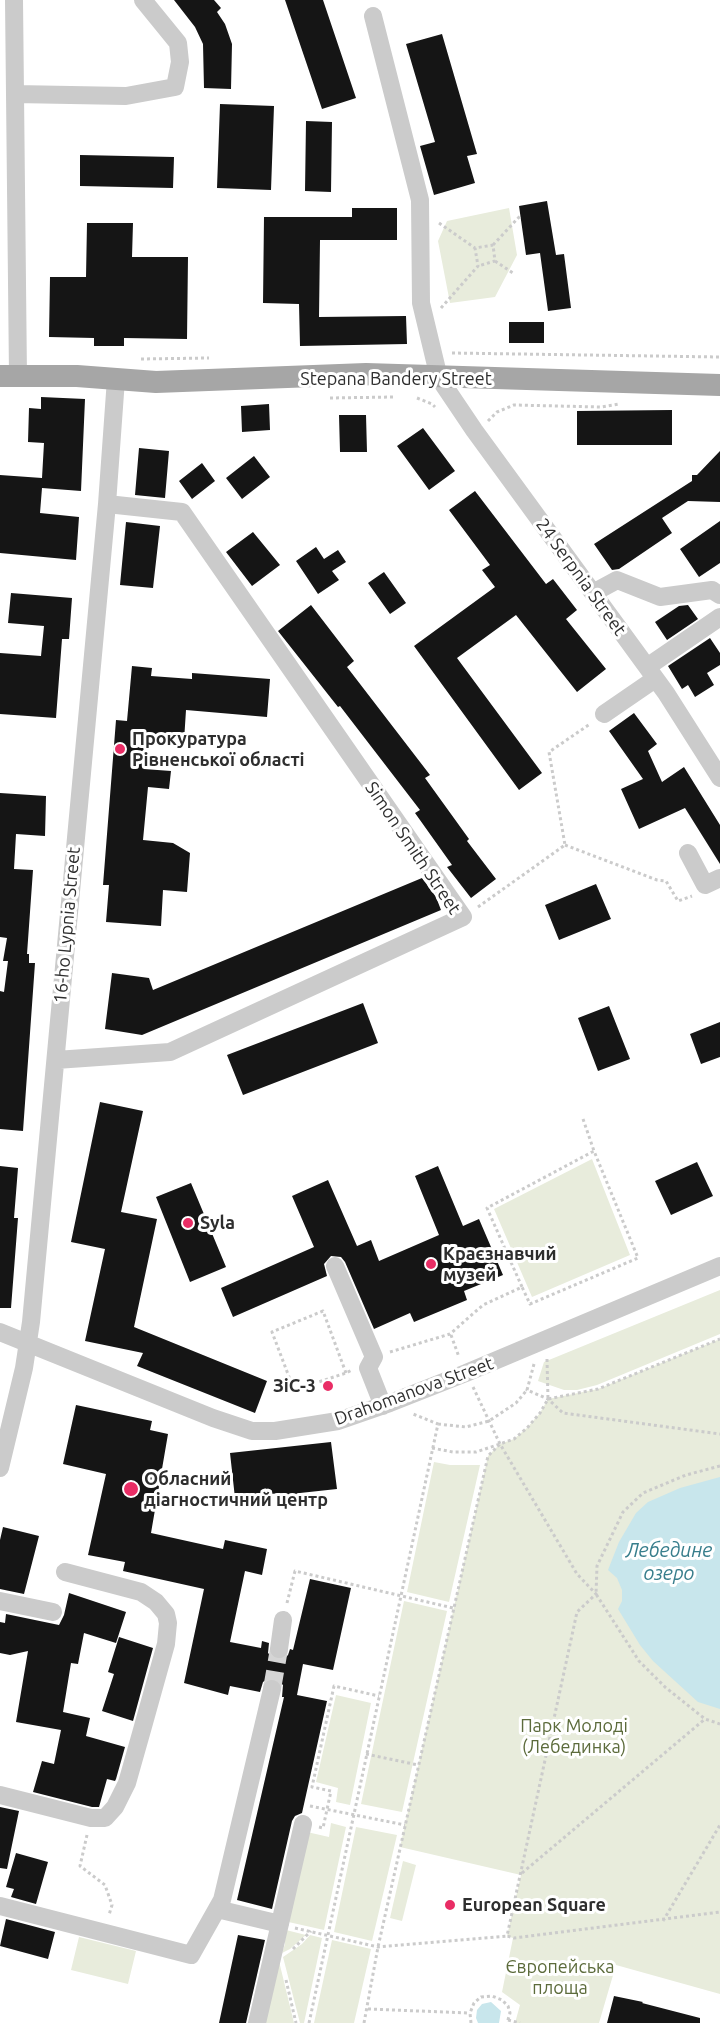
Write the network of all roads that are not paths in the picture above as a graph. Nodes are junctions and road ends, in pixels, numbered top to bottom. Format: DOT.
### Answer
graph roads {
  1 [pos="14,0"];
  2 [pos="143,0"];
  3 [pos="373,16"];
  4 [pos="15,94"];
  5 [pos="9,376"];
  6 [pos="439,378"];
  7 [pos="116,379"];
  8 [pos="720,385"];
  9 [pos="107,504"];
  10 [pos="592,593"];
  11 [pos="720,595"];
  12 [pos="720,617"];
  13 [pos="651,673"];
  14 [pos="604,714"];
  15 [pos="720,778"];
  16 [pos="687,853"];
  17 [pos="720,879"];
  18 [pos="56,1060"];
  19 [pos="335,1266"];
  20 [pos="720,1266"];
  21 [pos="0,1332"];
  22 [pos="28,1343"];
  23 [pos="387,1404"];
  24 [pos="0,1468"];
  25 [pos="65,1572"];
  26 [pos="0,1601"];
  27 [pos="53,1612"];
  28 [pos="283,1620"];
  29 [pos="279,1649"];
  30 [pos="272,1689"];
  31 [pos="0,1795"];
  32 [pos="303,1824"];
  33 [pos="0,1906"];
  34 [pos="217,1909"];
  35 [pos="280,1924"];
  36 [pos="257,2023"];
  1 -- 4 [label="street"];
  2 -- 4 [label="street"];
  3 -- 6 [label="street"];
  4 -- 5 [label="street"];
  5 -- 7 [label="main road, Stepana Bandery Street"];
  6 -- 7 [label="main road, Stepana Bandery Street"];
  6 -- 8 [label="main road, Stepana Bandery Street"];
  6 -- 10 [label="street, 24 Serpnia Street"];
  7 -- 9 [label="street, 16-ho Lypnia Street"];
  9 -- 18 [label="street, 16-ho Lypnia Street"];
  9 -- 18 [label="street, Simon Smith Street"];
  10 -- 11 [label="street"];
  10 -- 13 [label="street, 24 Serpnia Street"];
  12 -- 13 [label="street"];
  13 -- 14 [label="street"];
  13 -- 15 [label="street, 24 Serpnia Street"];
  16 -- 17 [label="street"];
  18 -- 22 [label="street, 16-ho Lypnia Street"];
  19 -- 23 [label="street"];
  20 -- 23 [label="street, Drahomanova Street"];
  21 -- 22 [label="street, Drahomanova Street"];
  22 -- 23 [label="street, Drahomanova Street"];
  22 -- 24 [label="street, 16-ho Lypnia Street"];
  25 -- 31 [label="street"];
  26 -- 27 [label="street"];
  28 -- 29 [label="street"];
  30 -- 34 [label="street"];
  32 -- 35 [label="street"];
  33 -- 34 [label="street"];
  34 -- 35 [label="street"];
  35 -- 36 [label="street"];
}
